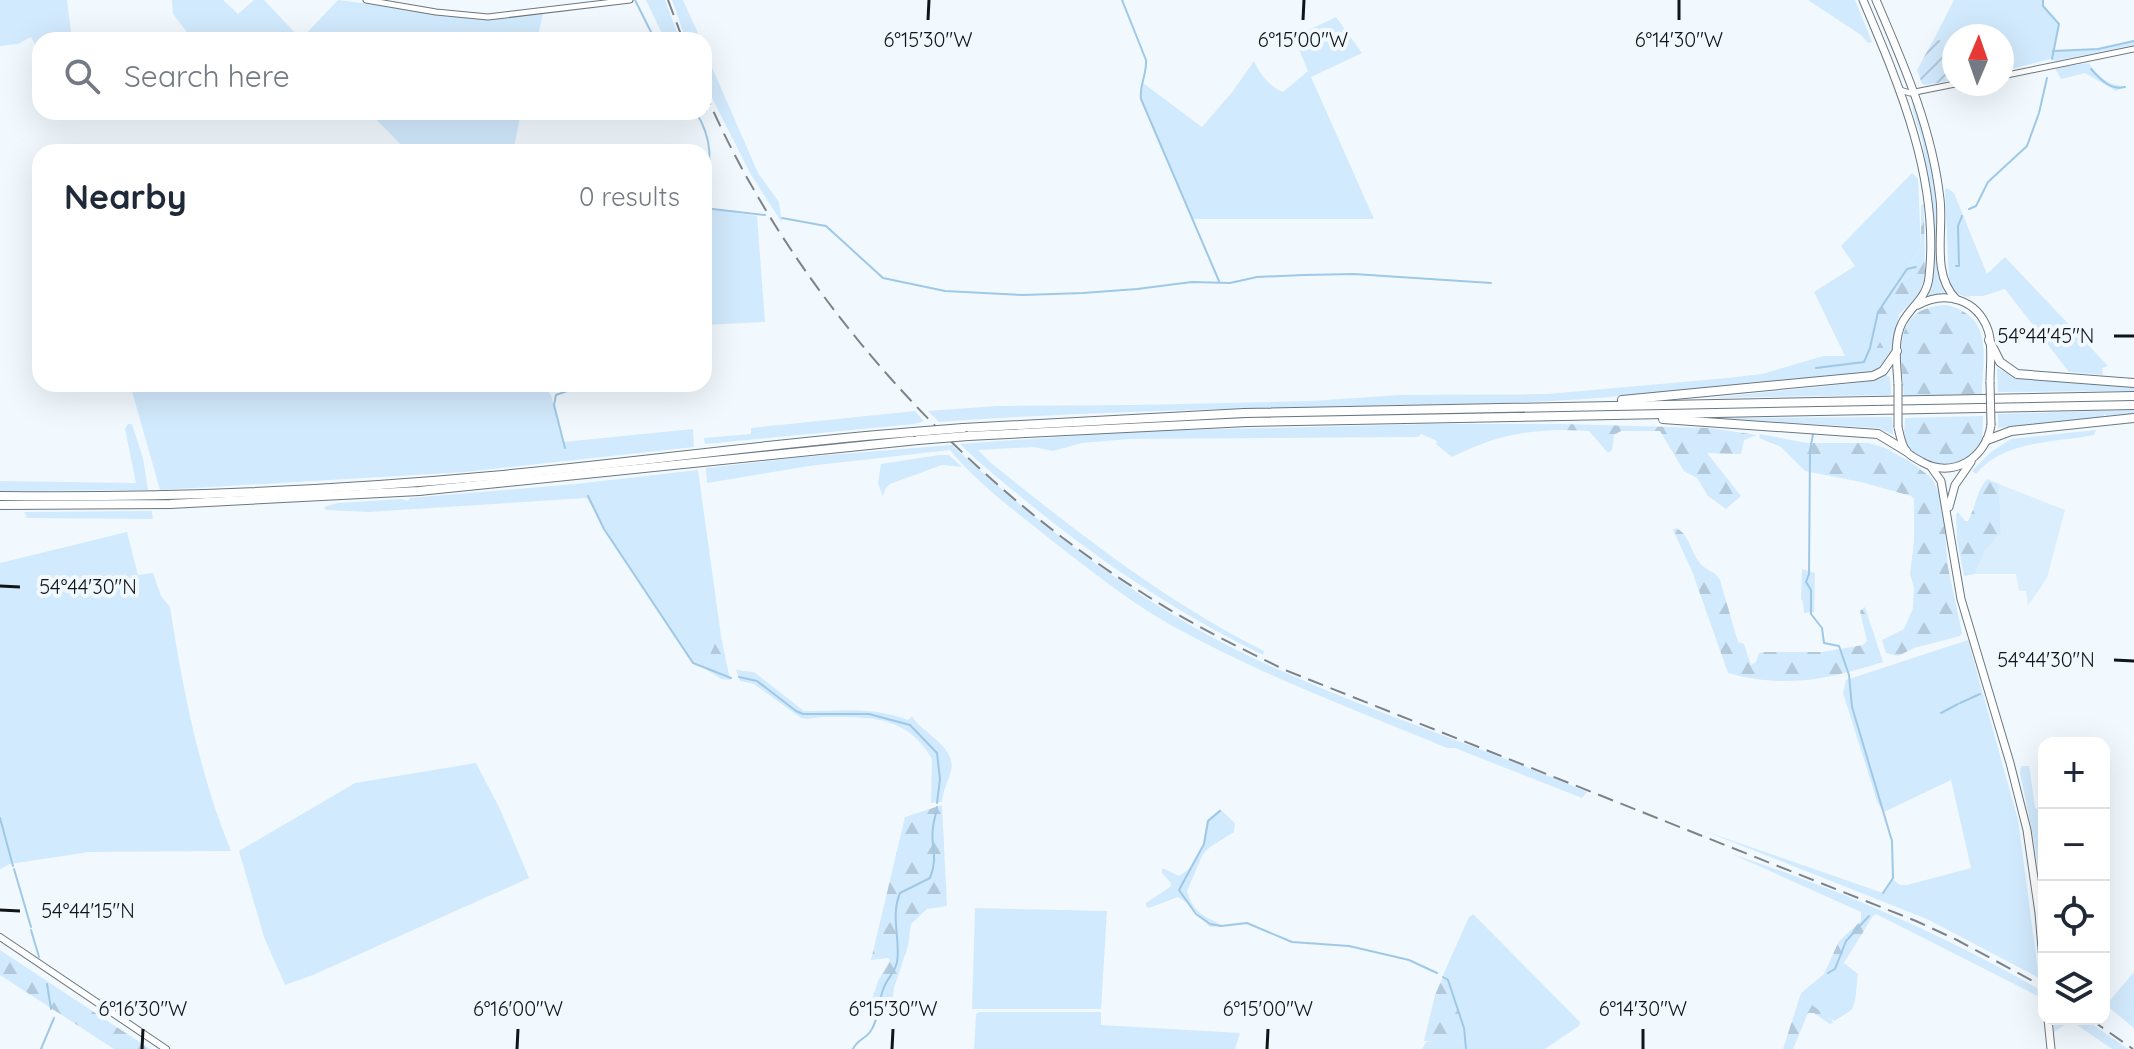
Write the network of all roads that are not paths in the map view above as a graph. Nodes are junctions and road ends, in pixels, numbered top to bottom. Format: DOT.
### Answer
graph roads {
  1 [pos="366,0"];
  2 [pos="630,0"];
  3 [pos="1863,0"];
  4 [pos="1876,0"];
  5 [pos="2134,49"];
  6 [pos="2014,74"];
  7 [pos="1942,86"];
  8 [pos="1900,90"];
  9 [pos="1913,92"];
  10 [pos="1918,148"];
  11 [pos="1956,299"];
  12 [pos="1913,308"];
  13 [pos="1989,340"];
  14 [pos="1897,351"];
  15 [pos="2134,383"];
  16 [pos="2134,396"];
  17 [pos="2134,405"];
  18 [pos="1506,408"];
  19 [pos="1554,416"];
  20 [pos="2134,418"];
  21 [pos="966,432"];
  22 [pos="1987,440"];
  23 [pos="1906,451"];
  24 [pos="687,458"];
  25 [pos="1974,458"];
  26 [pos="1931,467"];
  27 [pos="0,496"];
  28 [pos="0,505"];
  29 [pos="1948,513"];
  30 [pos="0,937"];
  31 [pos="2042,953"];
  32 [pos="2048,1025"];
  33 [pos="166,1049"];
  34 [pos="2052,1049"];
  1 -- 2 [label="street"];
  3 -- 8 [label="highway"];
  4 -- 9 [label="highway"];
  5 -- 6 [label="street"];
  7 -- 9 [label="street"];
  8 -- 9 [label="street"];
  8 -- 10 [label="highway"];
  9 -- 10 [label="highway"];
  9 -- 11 [label="highway"];
  10 -- 12 [label="highway"];
  11 -- 12 [label="highway"];
  11 -- 13 [label="highway"];
  12 -- 14 [label="highway"];
  13 -- 15 [label="highway"];
  13 -- 22 [label="highway, bridge"];
  14 -- 18 [label="highway"];
  14 -- 23 [label="highway, bridge"];
  16 -- 18 [label="highway"];
  17 -- 19 [label="highway"];
  18 -- 21 [label="highway"];
  19 -- 21 [label="highway"];
  19 -- 23 [label="highway"];
  20 -- 22 [label="highway"];
  21 -- 24 [label="highway, bridge"];
  22 -- 25 [label="highway"];
  23 -- 26 [label="highway"];
  24 -- 27 [label="highway"];
  24 -- 28 [label="highway"];
  25 -- 26 [label="highway"];
  25 -- 29 [label="highway"];
  26 -- 29 [label="highway"];
  29 -- 31 [label="highway"];
  30 -- 33 [label="main road"];
  32 -- 34 [label="highway"];
}
